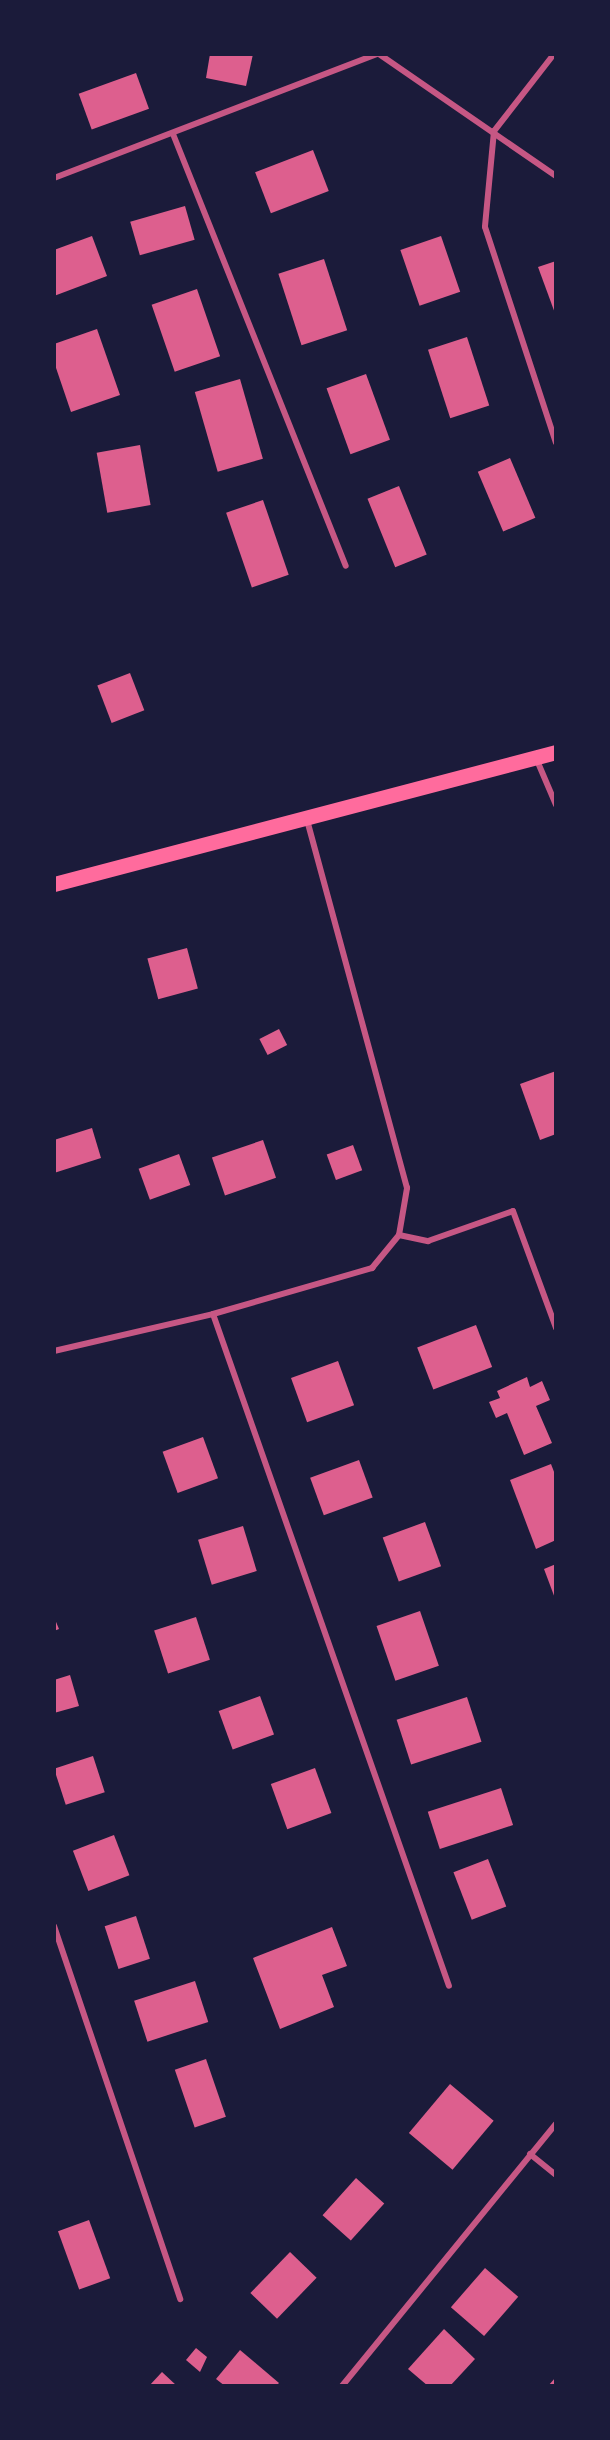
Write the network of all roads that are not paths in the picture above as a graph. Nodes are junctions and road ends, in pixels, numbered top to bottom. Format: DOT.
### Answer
graph roads {
  1 [pos="378,54"];
  2 [pos="554,54"];
  3 [pos="494,131"];
  4 [pos="172,134"];
  5 [pos="556,176"];
  6 [pos="54,178"];
  7 [pos="556,443"];
  8 [pos="346,566"];
  9 [pos="556,752"];
  10 [pos="536,757"];
  11 [pos="556,805"];
  12 [pos="307,818"];
  13 [pos="54,884"];
  14 [pos="399,1234"];
  15 [pos="213,1314"];
  16 [pos="556,1328"];
  17 [pos="54,1351"];
  18 [pos="54,1926"];
  19 [pos="449,1986"];
  20 [pos="556,2124"];
  21 [pos="530,2154"];
  22 [pos="556,2175"];
  23 [pos="180,2299"];
  24 [pos="342,2386"];
  1 -- 3 [label="street"];
  1 -- 4 [label="street"];
  2 -- 3 [label="street"];
  3 -- 5 [label="street"];
  3 -- 7 [label="street"];
  4 -- 6 [label="street"];
  4 -- 8 [label="street"];
  9 -- 10 [label="main road"];
  10 -- 11 [label="street"];
  10 -- 12 [label="main road"];
  12 -- 13 [label="main road"];
  12 -- 14 [label="street"];
  14 -- 15 [label="street"];
  14 -- 16 [label="street"];
  15 -- 17 [label="street"];
  15 -- 19 [label="street"];
  18 -- 23 [label="street"];
  20 -- 21 [label="street"];
  21 -- 22 [label="street"];
  21 -- 24 [label="street"];
}
